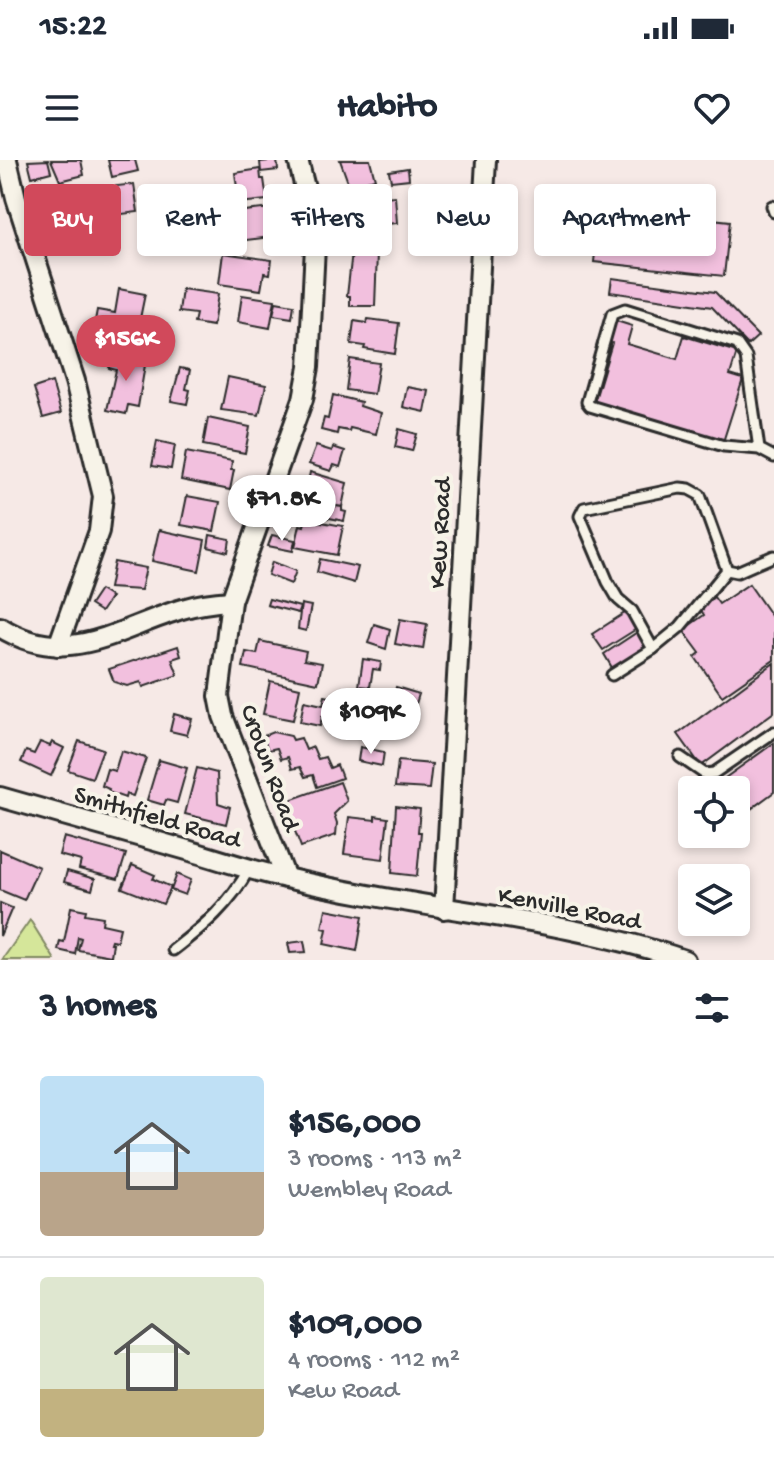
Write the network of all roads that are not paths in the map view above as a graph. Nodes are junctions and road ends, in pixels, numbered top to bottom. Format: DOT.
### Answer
graph roads {
  1 [pos="7,160"];
  2 [pos="298,160"];
  3 [pos="486,160"];
  4 [pos="759,449"];
  5 [pos="774,457"];
  6 [pos="774,556"];
  7 [pos="727,570"];
  8 [pos="231,601"];
  9 [pos="0,627"];
  10 [pos="58,646"];
  11 [pos="653,649"];
  12 [pos="612,675"];
  13 [pos="774,732"];
  14 [pos="680,757"];
  15 [pos="0,797"];
  16 [pos="250,868"];
  17 [pos="286,878"];
  18 [pos="444,909"];
  19 [pos="173,950"];
  20 [pos="685,960"];
  1 -- 10 [label="street"];
  2 -- 8 [label="street, Crown Road"];
  3 -- 18 [label="street, Kew Road"];
  4 -- 4 [label="lane"];
  4 -- 5 [label="lane"];
  6 -- 7 [label="lane"];
  7 -- 11 [label="lane"];
  7 -- 11 [label="lane"];
  8 -- 10 [label="street"];
  8 -- 17 [label="street, Crown Road"];
  9 -- 10 [label="street"];
  11 -- 12 [label="lane"];
  13 -- 14 [label="lane"];
  15 -- 16 [label="street, Smithfield Road"];
  16 -- 17 [label="street, Smithfield Road"];
  16 -- 19 [label="lane"];
  17 -- 18 [label="street, Smithfield Road"];
  18 -- 20 [label="street, Kenville Road"];
}
